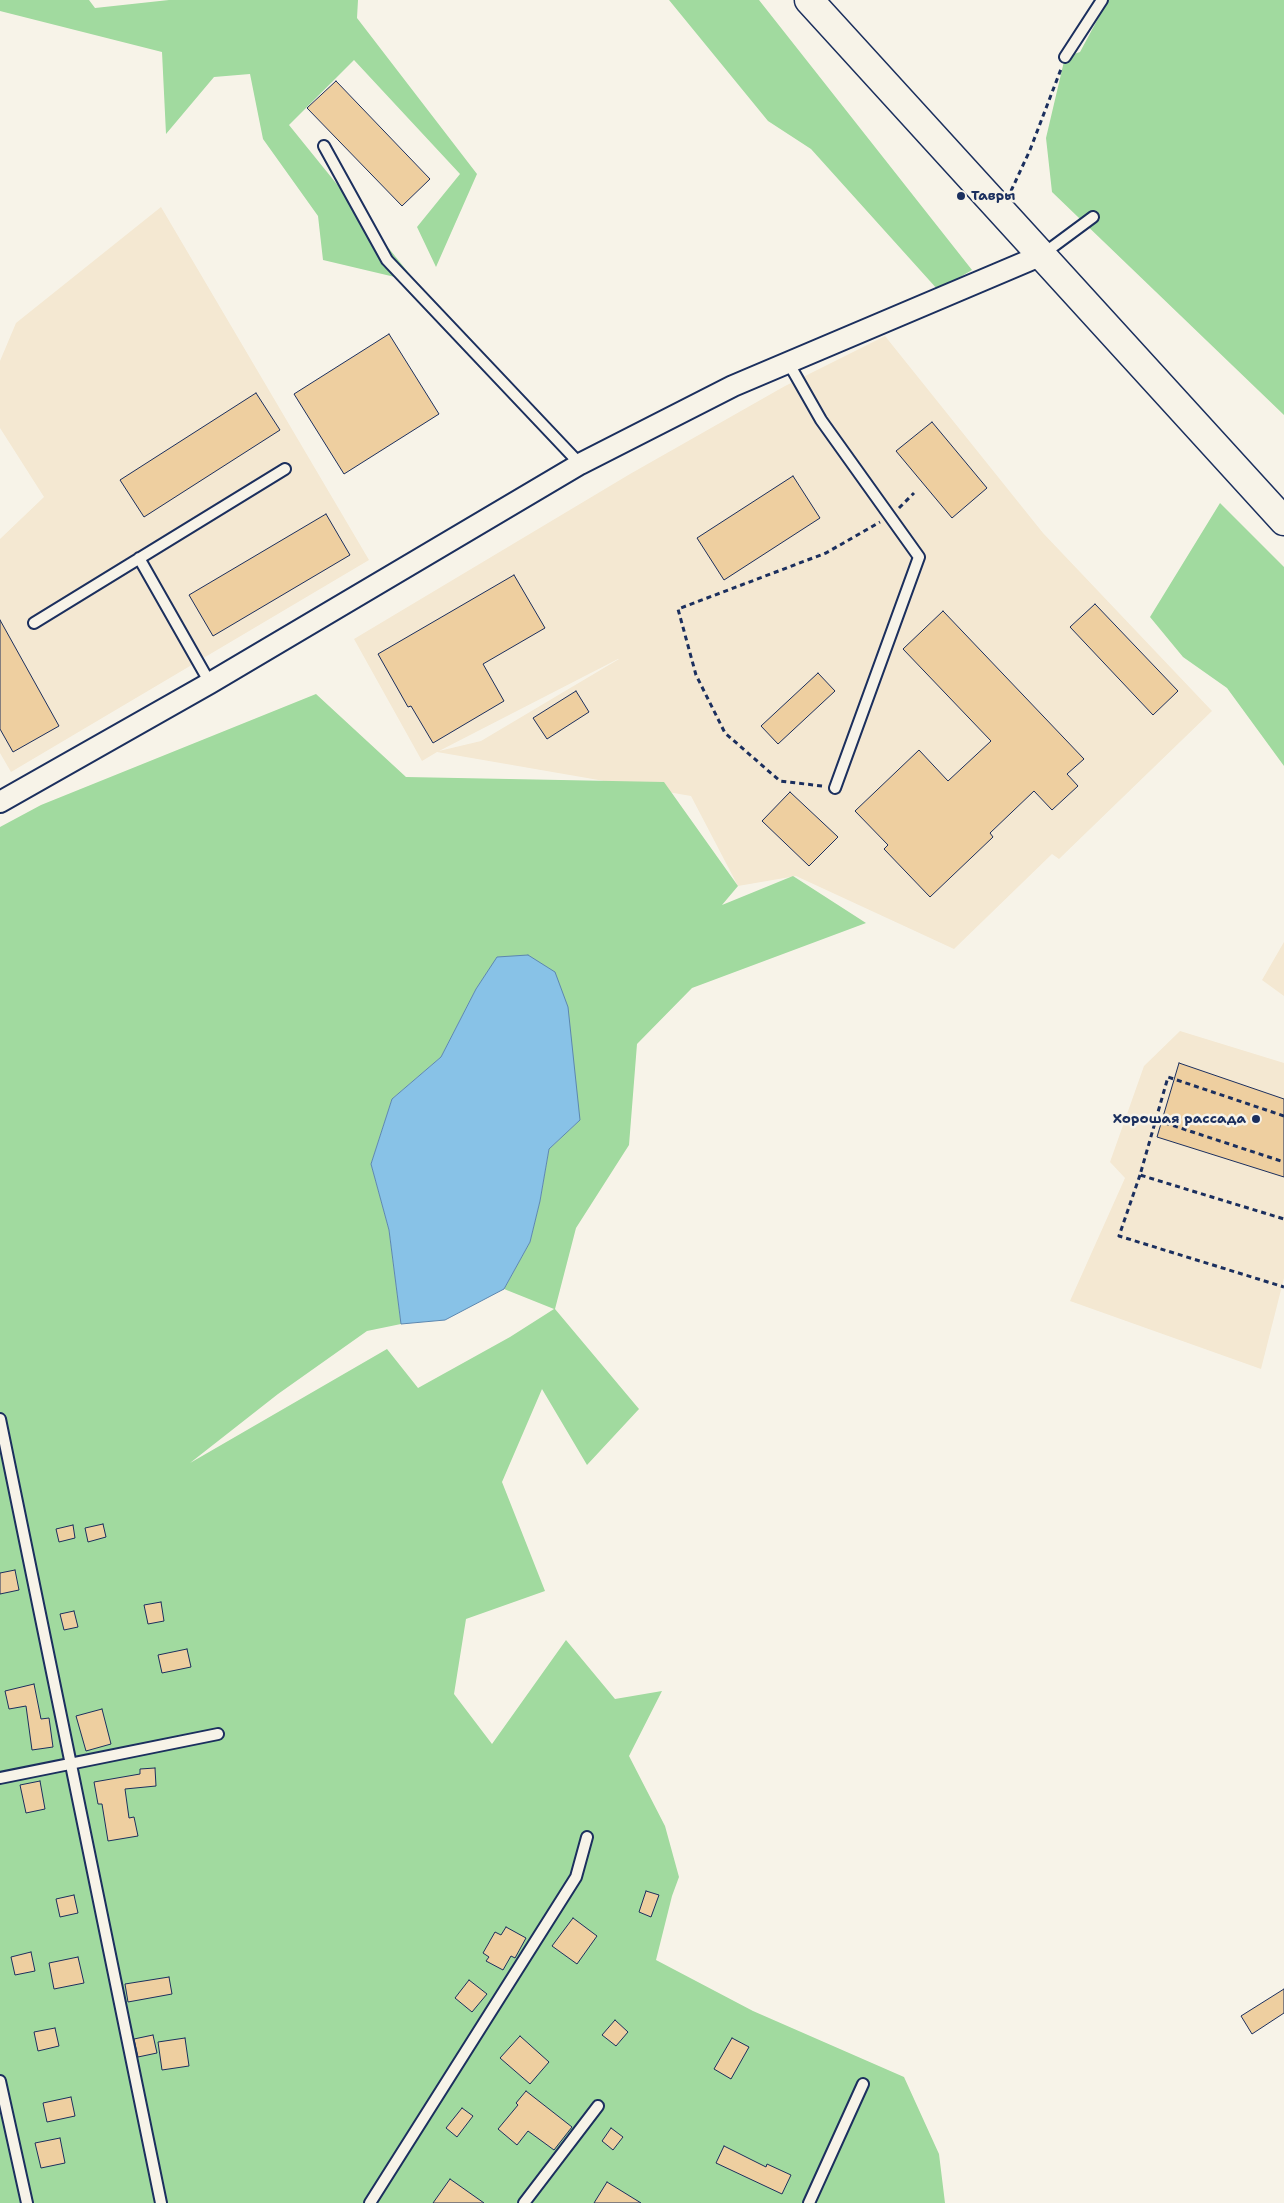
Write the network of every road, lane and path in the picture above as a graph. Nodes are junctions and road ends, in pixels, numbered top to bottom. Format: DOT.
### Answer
graph roads {
  1 [pos="808,0"];
  2 [pos="1102,0"];
  3 [pos="1065,57"];
  4 [pos="324,146"];
  5 [pos="1002,212"];
  6 [pos="1092,217"];
  7 [pos="1042,255"];
  8 [pos="788,362"];
  9 [pos="580,464"];
  10 [pos="285,469"];
  11 [pos="914,493"];
  12 [pos="890,517"];
  13 [pos="1284,522"];
  14 [pos="139,558"];
  15 [pos="34,623"];
  16 [pos="210,683"];
  17 [pos="835,788"];
  18 [pos="0,802"];
  19 [pos="1284,1116"];
  20 [pos="1156,1120"];
  21 [pos="1284,1162"];
  22 [pos="1140,1175"];
  23 [pos="1284,1219"];
  24 [pos="1284,1287"];
  25 [pos="0,1419"];
  26 [pos="218,1734"];
  27 [pos="70,1764"];
  28 [pos="0,1778"];
  29 [pos="587,1837"];
  30 [pos="0,2080"];
  31 [pos="863,2084"];
  32 [pos="598,2106"];
  33 [pos="27,2203"];
  34 [pos="161,2203"];
  35 [pos="370,2203"];
  36 [pos="524,2203"];
  37 [pos="809,2203"];
  1 -- 5 [label="main road"];
  2 -- 3 [label="lane"];
  3 -- 5 [label="path"];
  4 -- 9 [label="lane"];
  5 -- 7 [label="main road"];
  6 -- 7 [label="lane"];
  7 -- 8 [label="street"];
  7 -- 13 [label="main road"];
  8 -- 9 [label="street"];
  8 -- 12 [label="lane"];
  9 -- 16 [label="street"];
  10 -- 14 [label="lane"];
  11 -- 12 [label="path"];
  12 -- 17 [label="lane"];
  12 -- 17 [label="path"];
  14 -- 15 [label="lane"];
  14 -- 16 [label="lane"];
  16 -- 18 [label="street"];
  19 -- 20 [label="path"];
  20 -- 21 [label="path"];
  20 -- 22 [label="path"];
  22 -- 23 [label="path"];
  22 -- 24 [label="path"];
  25 -- 27 [label="lane"];
  26 -- 27 [label="lane"];
  27 -- 28 [label="lane"];
  27 -- 34 [label="lane"];
  29 -- 35 [label="lane"];
  30 -- 33 [label="lane"];
  31 -- 37 [label="lane"];
  32 -- 36 [label="lane"];
}
